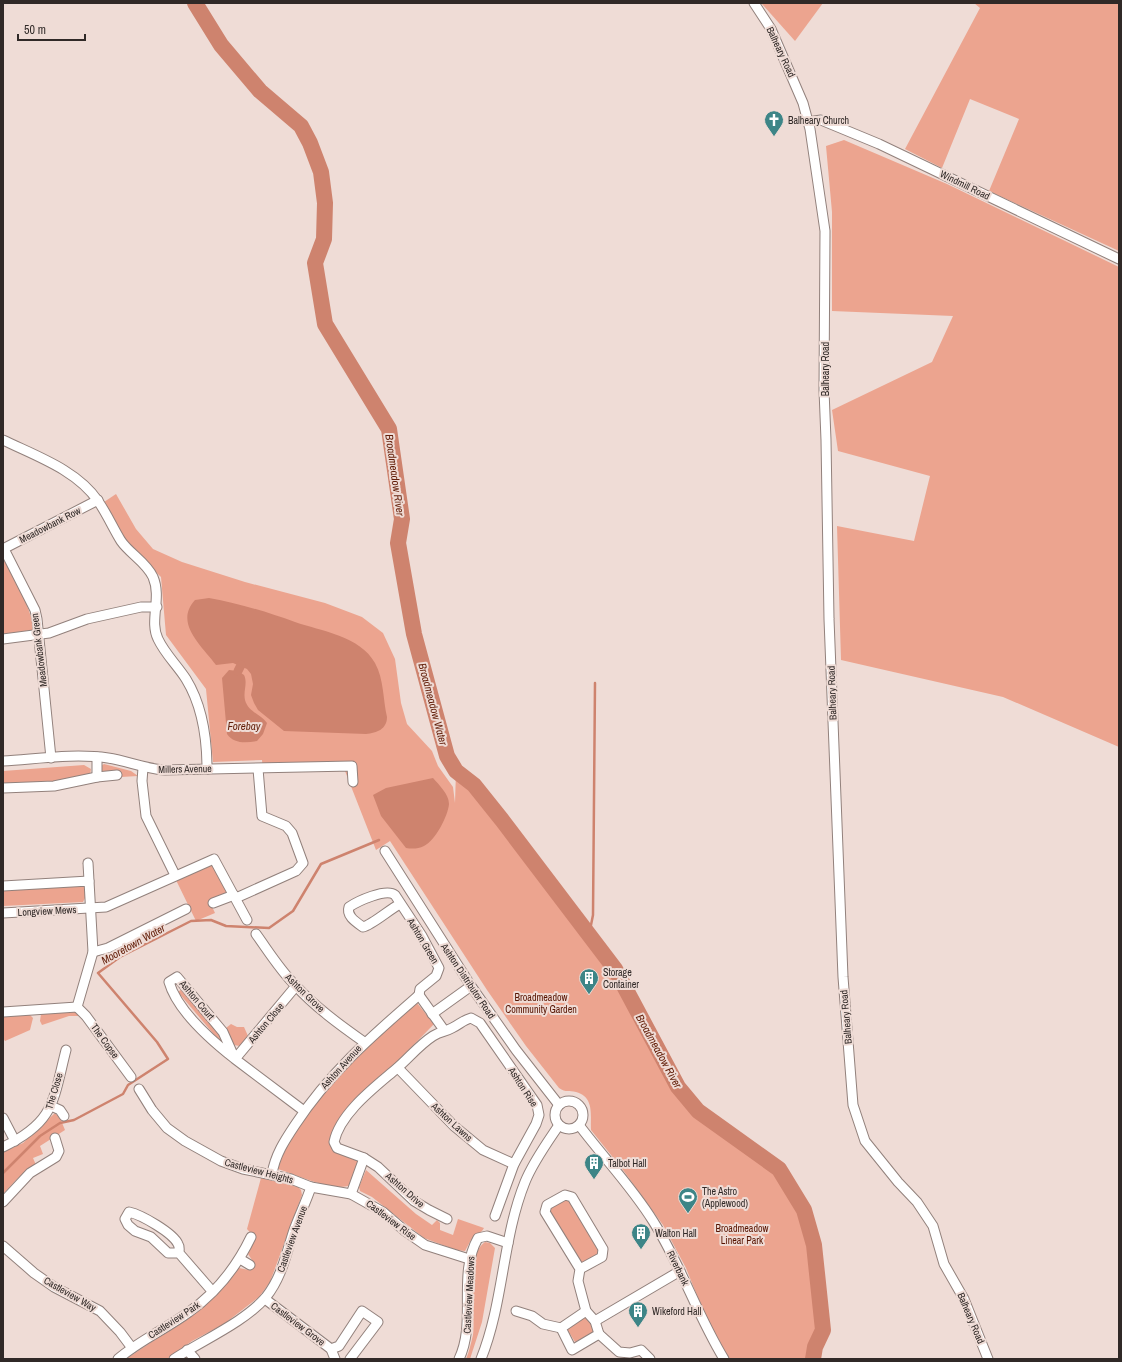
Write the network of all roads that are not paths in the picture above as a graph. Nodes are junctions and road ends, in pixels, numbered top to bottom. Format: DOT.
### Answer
graph roads {
  1 [pos="754,3"];
  2 [pos="808,122"];
  3 [pos="1119,259"];
  4 [pos="3,440"];
  5 [pos="98,500"];
  6 [pos="3,549"];
  7 [pos="157,607"];
  8 [pos="39,635"];
  9 [pos="3,638"];
  10 [pos="97,757"];
  11 [pos="51,758"];
  12 [pos="3,761"];
  13 [pos="143,768"];
  14 [pos="207,769"];
  15 [pos="258,769"];
  16 [pos="117,775"];
  17 [pos="97,777"];
  18 [pos="353,782"];
  19 [pos="3,788"];
  20 [pos="385,851"];
  21 [pos="88,863"];
  22 [pos="175,875"];
  23 [pos="89,881"];
  24 [pos="3,886"];
  25 [pos="235,897"];
  26 [pos="213,903"];
  27 [pos="400,904"];
  28 [pos="91,908"];
  29 [pos="186,909"];
  30 [pos="3,913"];
  31 [pos="247,920"];
  32 [pos="256,934"];
  33 [pos="93,952"];
  34 [pos="296,986"];
  35 [pos="471,986"];
  36 [pos="419,995"];
  37 [pos="77,1007"];
  38 [pos="3,1012"];
  39 [pos="432,1014"];
  40 [pos="444,1030"];
  41 [pos="364,1042"];
  42 [pos="66,1050"];
  43 [pos="235,1059"];
  44 [pos="398,1068"];
  45 [pos="131,1077"];
  46 [pos="140,1089"];
  47 [pos="559,1105"];
  48 [pos="51,1106"];
  49 [pos="304,1111"];
  50 [pos="64,1116"];
  51 [pos="3,1118"];
  52 [pos="559,1125"];
  53 [pos="580,1125"];
  54 [pos="55,1138"];
  55 [pos="16,1141"];
  56 [pos="3,1147"];
  57 [pos="364,1158"];
  58 [pos="514,1164"];
  59 [pos="272,1174"];
  60 [pos="311,1187"];
  61 [pos="351,1194"];
  62 [pos="3,1202"];
  63 [pos="495,1216"];
  64 [pos="447,1219"];
  65 [pos="251,1237"];
  66 [pos="508,1243"];
  67 [pos="3,1246"];
  68 [pos="179,1253"];
  69 [pos="240,1259"];
  70 [pos="470,1259"];
  71 [pos="250,1265"];
  72 [pos="580,1269"];
  73 [pos="680,1271"];
  74 [pos="212,1291"];
  75 [pos="265,1299"];
  76 [pos="516,1311"];
  77 [pos="586,1311"];
  78 [pos="595,1321"];
  79 [pos="561,1328"];
  80 [pos="600,1334"];
  81 [pos="132,1348"];
  82 [pos="331,1349"];
  83 [pos="187,1350"];
  84 [pos="572,1350"];
  85 [pos="118,1359"];
  86 [pos="174,1359"];
  87 [pos="195,1359"];
  88 [pos="335,1359"];
  89 [pos="350,1359"];
  90 [pos="459,1359"];
  91 [pos="481,1359"];
  92 [pos="569,1359"];
  93 [pos="650,1359"];
  94 [pos="724,1359"];
  95 [pos="988,1359"];
  1 -- 2 [label="street, Balheary Road"];
  2 -- 3 [label="street, Windmill Road"];
  2 -- 95 [label="street, Balheary Road"];
  4 -- 5 [label="street"];
  5 -- 6 [label="street, Meadowbank Row"];
  5 -- 7 [label="street"];
  6 -- 8 [label="street, Meadowbank Green"];
  7 -- 8 [label="street"];
  7 -- 14 [label="street"];
  8 -- 9 [label="street"];
  8 -- 11 [label="street, Meadowbank Green"];
  10 -- 11 [label="street, Millers Avenue"];
  10 -- 13 [label="street, Millers Avenue"];
  10 -- 17 [label="street"];
  11 -- 12 [label="street, Millers Avenue"];
  13 -- 14 [label="street, Millers Avenue"];
  13 -- 22 [label="street"];
  14 -- 15 [label="street, Millers Avenue"];
  15 -- 18 [label="street, Millers Avenue"];
  15 -- 25 [label="street"];
  16 -- 17 [label="street"];
  17 -- 19 [label="street"];
  20 -- 35 [label="street, Ashton Distributor Road"];
  21 -- 23 [label="street"];
  22 -- 25 [label="street, Longview Mews"];
  22 -- 28 [label="street, Longview Mews"];
  23 -- 24 [label="street"];
  23 -- 28 [label="street"];
  25 -- 26 [label="street"];
  25 -- 31 [label="street"];
  27 -- 27 [label="street, Ashton Green"];
  27 -- 36 [label="street, Ashton Green"];
  28 -- 30 [label="street, Longview Mews"];
  28 -- 33 [label="street"];
  29 -- 33 [label="street"];
  32 -- 34 [label="street, Ashton Grove"];
  33 -- 37 [label="street"];
  34 -- 41 [label="street, Ashton Grove"];
  34 -- 43 [label="street, Ashton Close"];
  35 -- 39 [label="street"];
  35 -- 47 [label="street, Ashton Distributor Road"];
  36 -- 39 [label="street"];
  36 -- 41 [label="street, Ashton Avenue"];
  37 -- 38 [label="street"];
  37 -- 45 [label="street, The Copse"];
  39 -- 40 [label="street"];
  40 -- 44 [label="street"];
  40 -- 58 [label="street, Ashton Rise"];
  41 -- 49 [label="street, Ashton Avenue"];
  42 -- 48 [label="street, The Close"];
  43 -- 43 [label="street, Ashton Court"];
  43 -- 49 [label="street, Ashton Court"];
  44 -- 57 [label="street"];
  44 -- 58 [label="street, Ashton Lawns"];
  46 -- 59 [label="street, Castleview Heights"];
  47 -- 52 [label="street"];
  47 -- 53 [label="street"];
  48 -- 50 [label="street"];
  48 -- 55 [label="street, The Close"];
  49 -- 59 [label="street, Ashton Avenue"];
  51 -- 55 [label="street"];
  52 -- 53 [label="street"];
  52 -- 66 [label="street"];
  53 -- 73 [label="street, Riverbank"];
  54 -- 62 [label="street"];
  55 -- 56 [label="street, The Close"];
  57 -- 61 [label="street"];
  57 -- 64 [label="street, Ashton Drive"];
  58 -- 63 [label="street, Ashton Rise"];
  59 -- 60 [label="street, Castleview Heights"];
  60 -- 61 [label="street, Castleview Rise"];
  60 -- 75 [label="street, Castleview Avenue"];
  61 -- 70 [label="street, Castleview Rise"];
  65 -- 69 [label="street, Castleview Park"];
  66 -- 70 [label="street, Castleview Meadows"];
  66 -- 91 [label="street"];
  67 -- 81 [label="street, Castleview Way"];
  68 -- 68 [label="street"];
  68 -- 74 [label="street"];
  69 -- 71 [label="street"];
  69 -- 74 [label="street, Castleview Park"];
  70 -- 90 [label="street, Castleview Meadows"];
  72 -- 72 [label="street"];
  72 -- 77 [label="street"];
  73 -- 78 [label="street"];
  73 -- 94 [label="street, Riverbank"];
  74 -- 81 [label="street, Castleview Park"];
  75 -- 82 [label="street, Castleview Grove"];
  75 -- 83 [label="street, Castleview Avenue"];
  76 -- 79 [label="street"];
  77 -- 78 [label="street"];
  77 -- 79 [label="street"];
  78 -- 80 [label="street"];
  79 -- 84 [label="street"];
  80 -- 84 [label="street"];
  80 -- 93 [label="street"];
  81 -- 85 [label="street, Castleview Park"];
  82 -- 88 [label="street, Castleview Grove"];
  82 -- 89 [label="street, Castleview Grove"];
  83 -- 86 [label="street, Castleview Avenue"];
  83 -- 87 [label="street"];
  84 -- 92 [label="street"];
}
